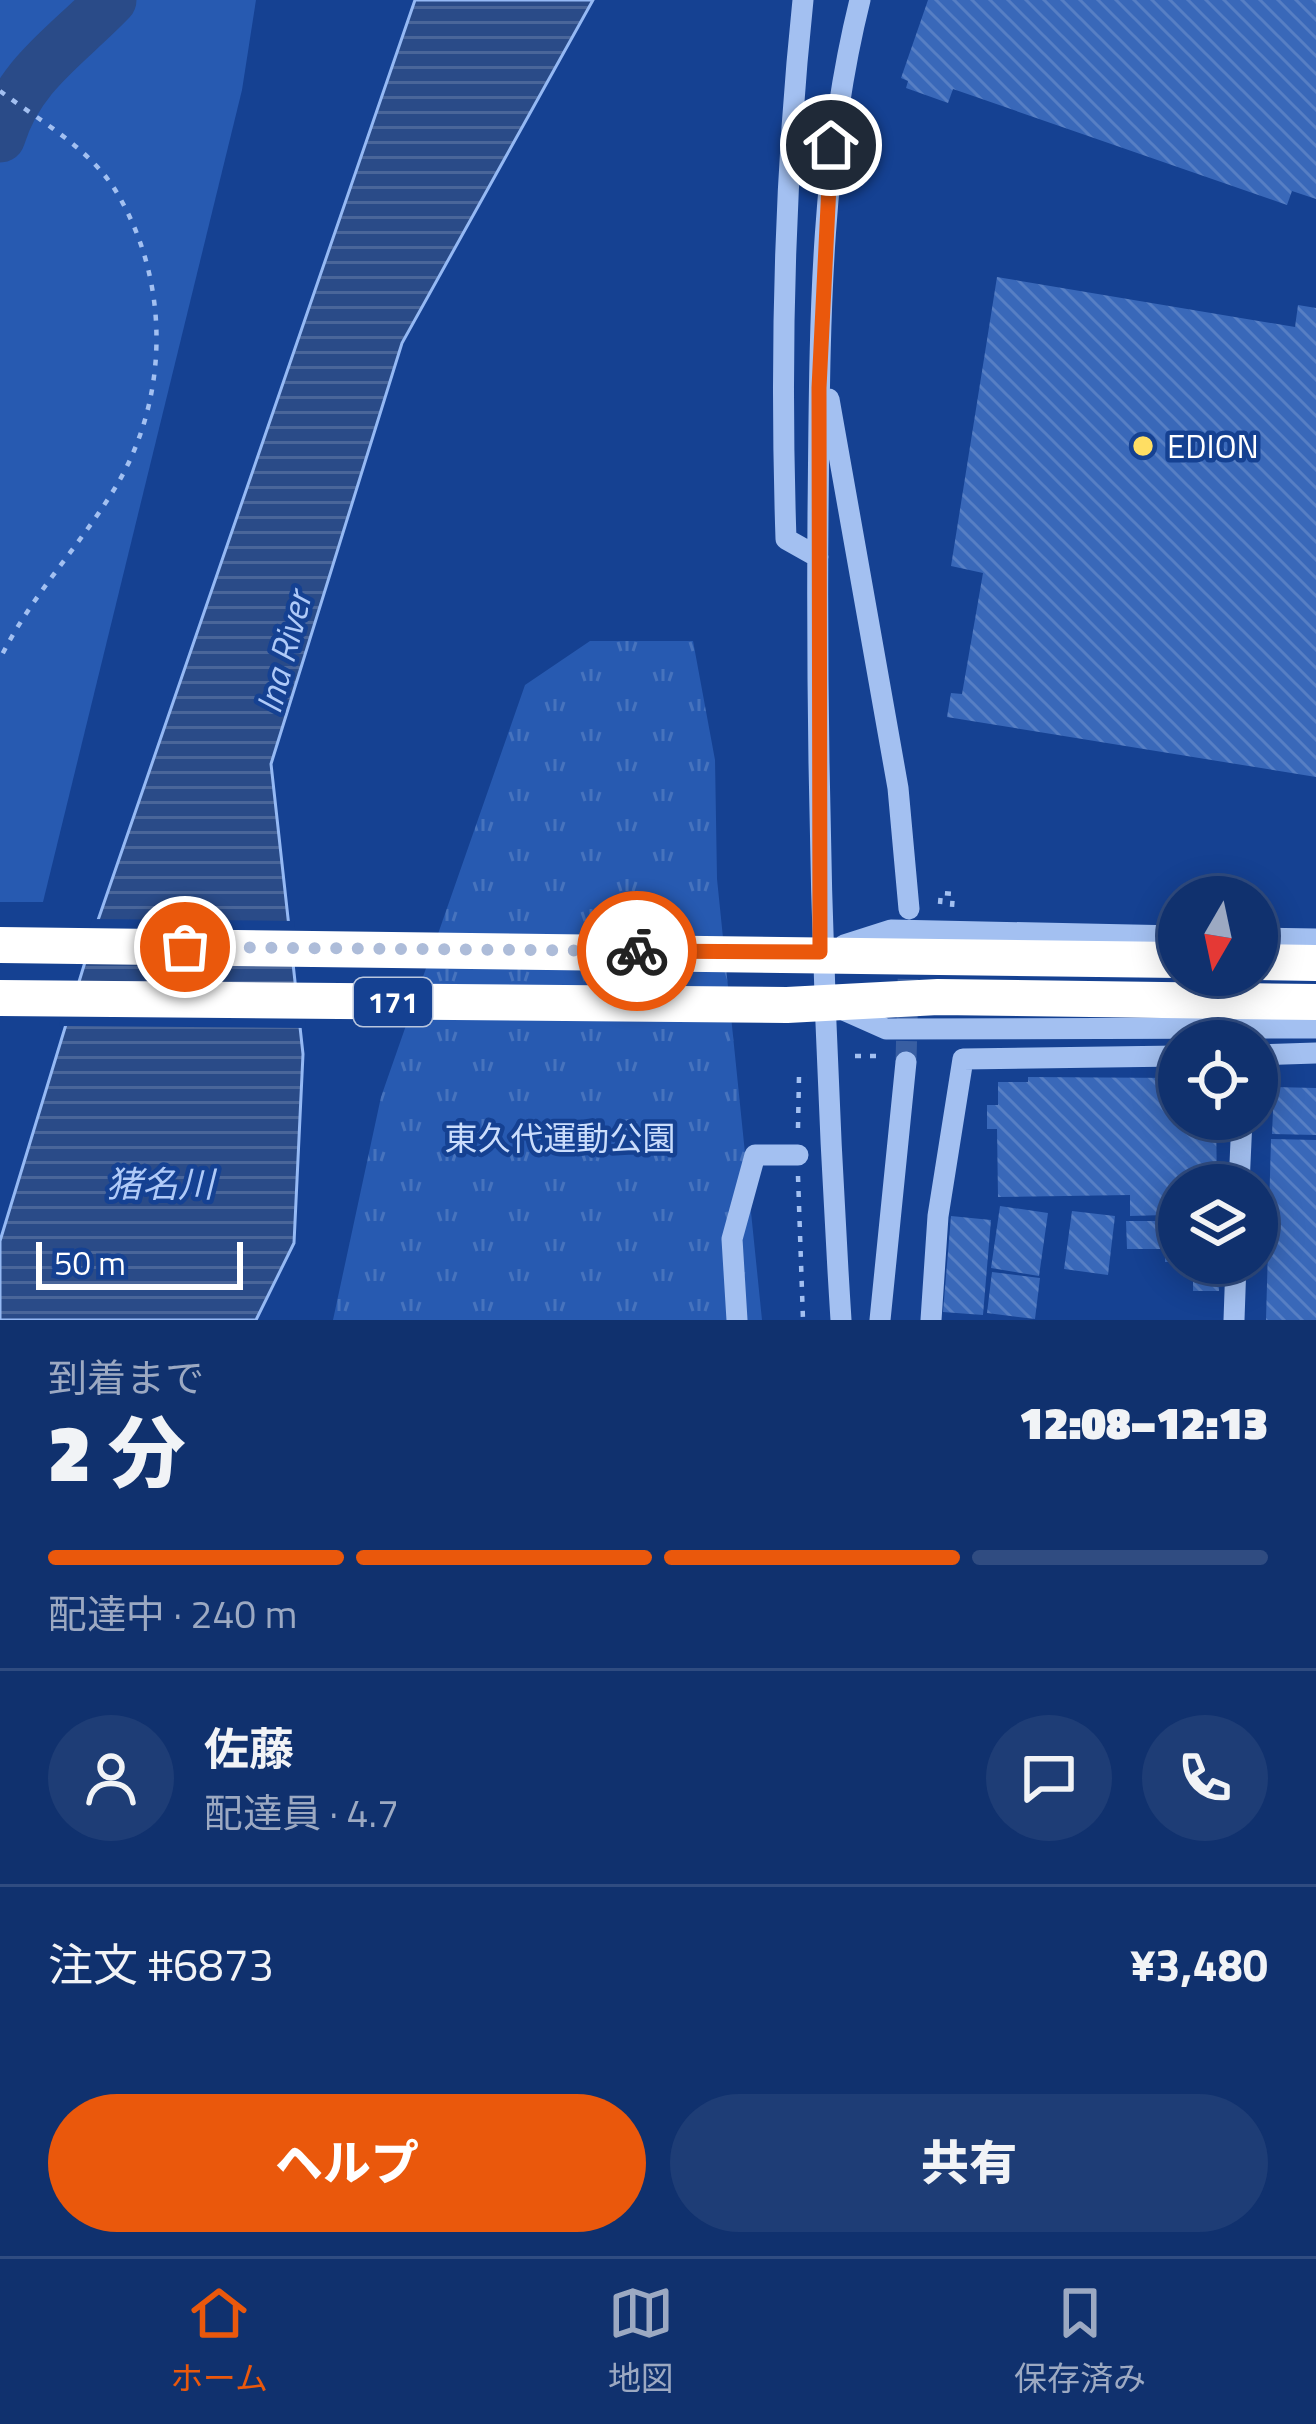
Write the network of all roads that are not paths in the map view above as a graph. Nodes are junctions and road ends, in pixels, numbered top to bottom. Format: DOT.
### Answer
graph roads {
  1 [pos="803,0"];
  2 [pos="860,0"];
  3 [pos="820,346"];
  4 [pos="818,557"];
  5 [pos="909,909"];
  6 [pos="1158,936"];
  7 [pos="1278,938"];
  8 [pos="1316,939"];
  9 [pos="891,942"];
  10 [pos="0,945"];
  11 [pos="804,952"];
  12 [pos="1158,959"];
  13 [pos="1278,962"];
  14 [pos="1316,963"];
  15 [pos="0,998"];
  16 [pos="1316,1002"];
  17 [pos="805,1003"];
  18 [pos="886,1014"];
  19 [pos="1316,1028"];
  20 [pos="1316,1053"];
  21 [pos="1278,1054"];
  22 [pos="1158,1056"];
  23 [pos="906,1062"];
  24 [pos="798,1155"];
  25 [pos="1235,1284"];
  26 [pos="736,1320"];
  27 [pos="841,1320"];
  28 [pos="880,1320"];
  29 [pos="931,1320"];
  30 [pos="1234,1320"];
  1 -- 4 [label="street"];
  2 -- 3 [label="street"];
  3 -- 4 [label="street"];
  3 -- 5 [label="street"];
  4 -- 11 [label="street"];
  6 -- 9 [label="street"];
  7 -- 8 [label="street"];
  9 -- 11 [label="highway, 171"];
  9 -- 12 [label="highway, 171"];
  10 -- 11 [label="highway, 171"];
  11 -- 17 [label="street"];
  13 -- 14 [label="highway"];
  15 -- 17 [label="highway, 171"];
  16 -- 18 [label="highway, 171"];
  17 -- 18 [label="highway, 171"];
  17 -- 27 [label="street"];
  18 -- 19 [label="street"];
  20 -- 21 [label="street"];
  22 -- 29 [label="street"];
  23 -- 28 [label="street"];
  24 -- 26 [label="street"];
  25 -- 30 [label="street"];
}
